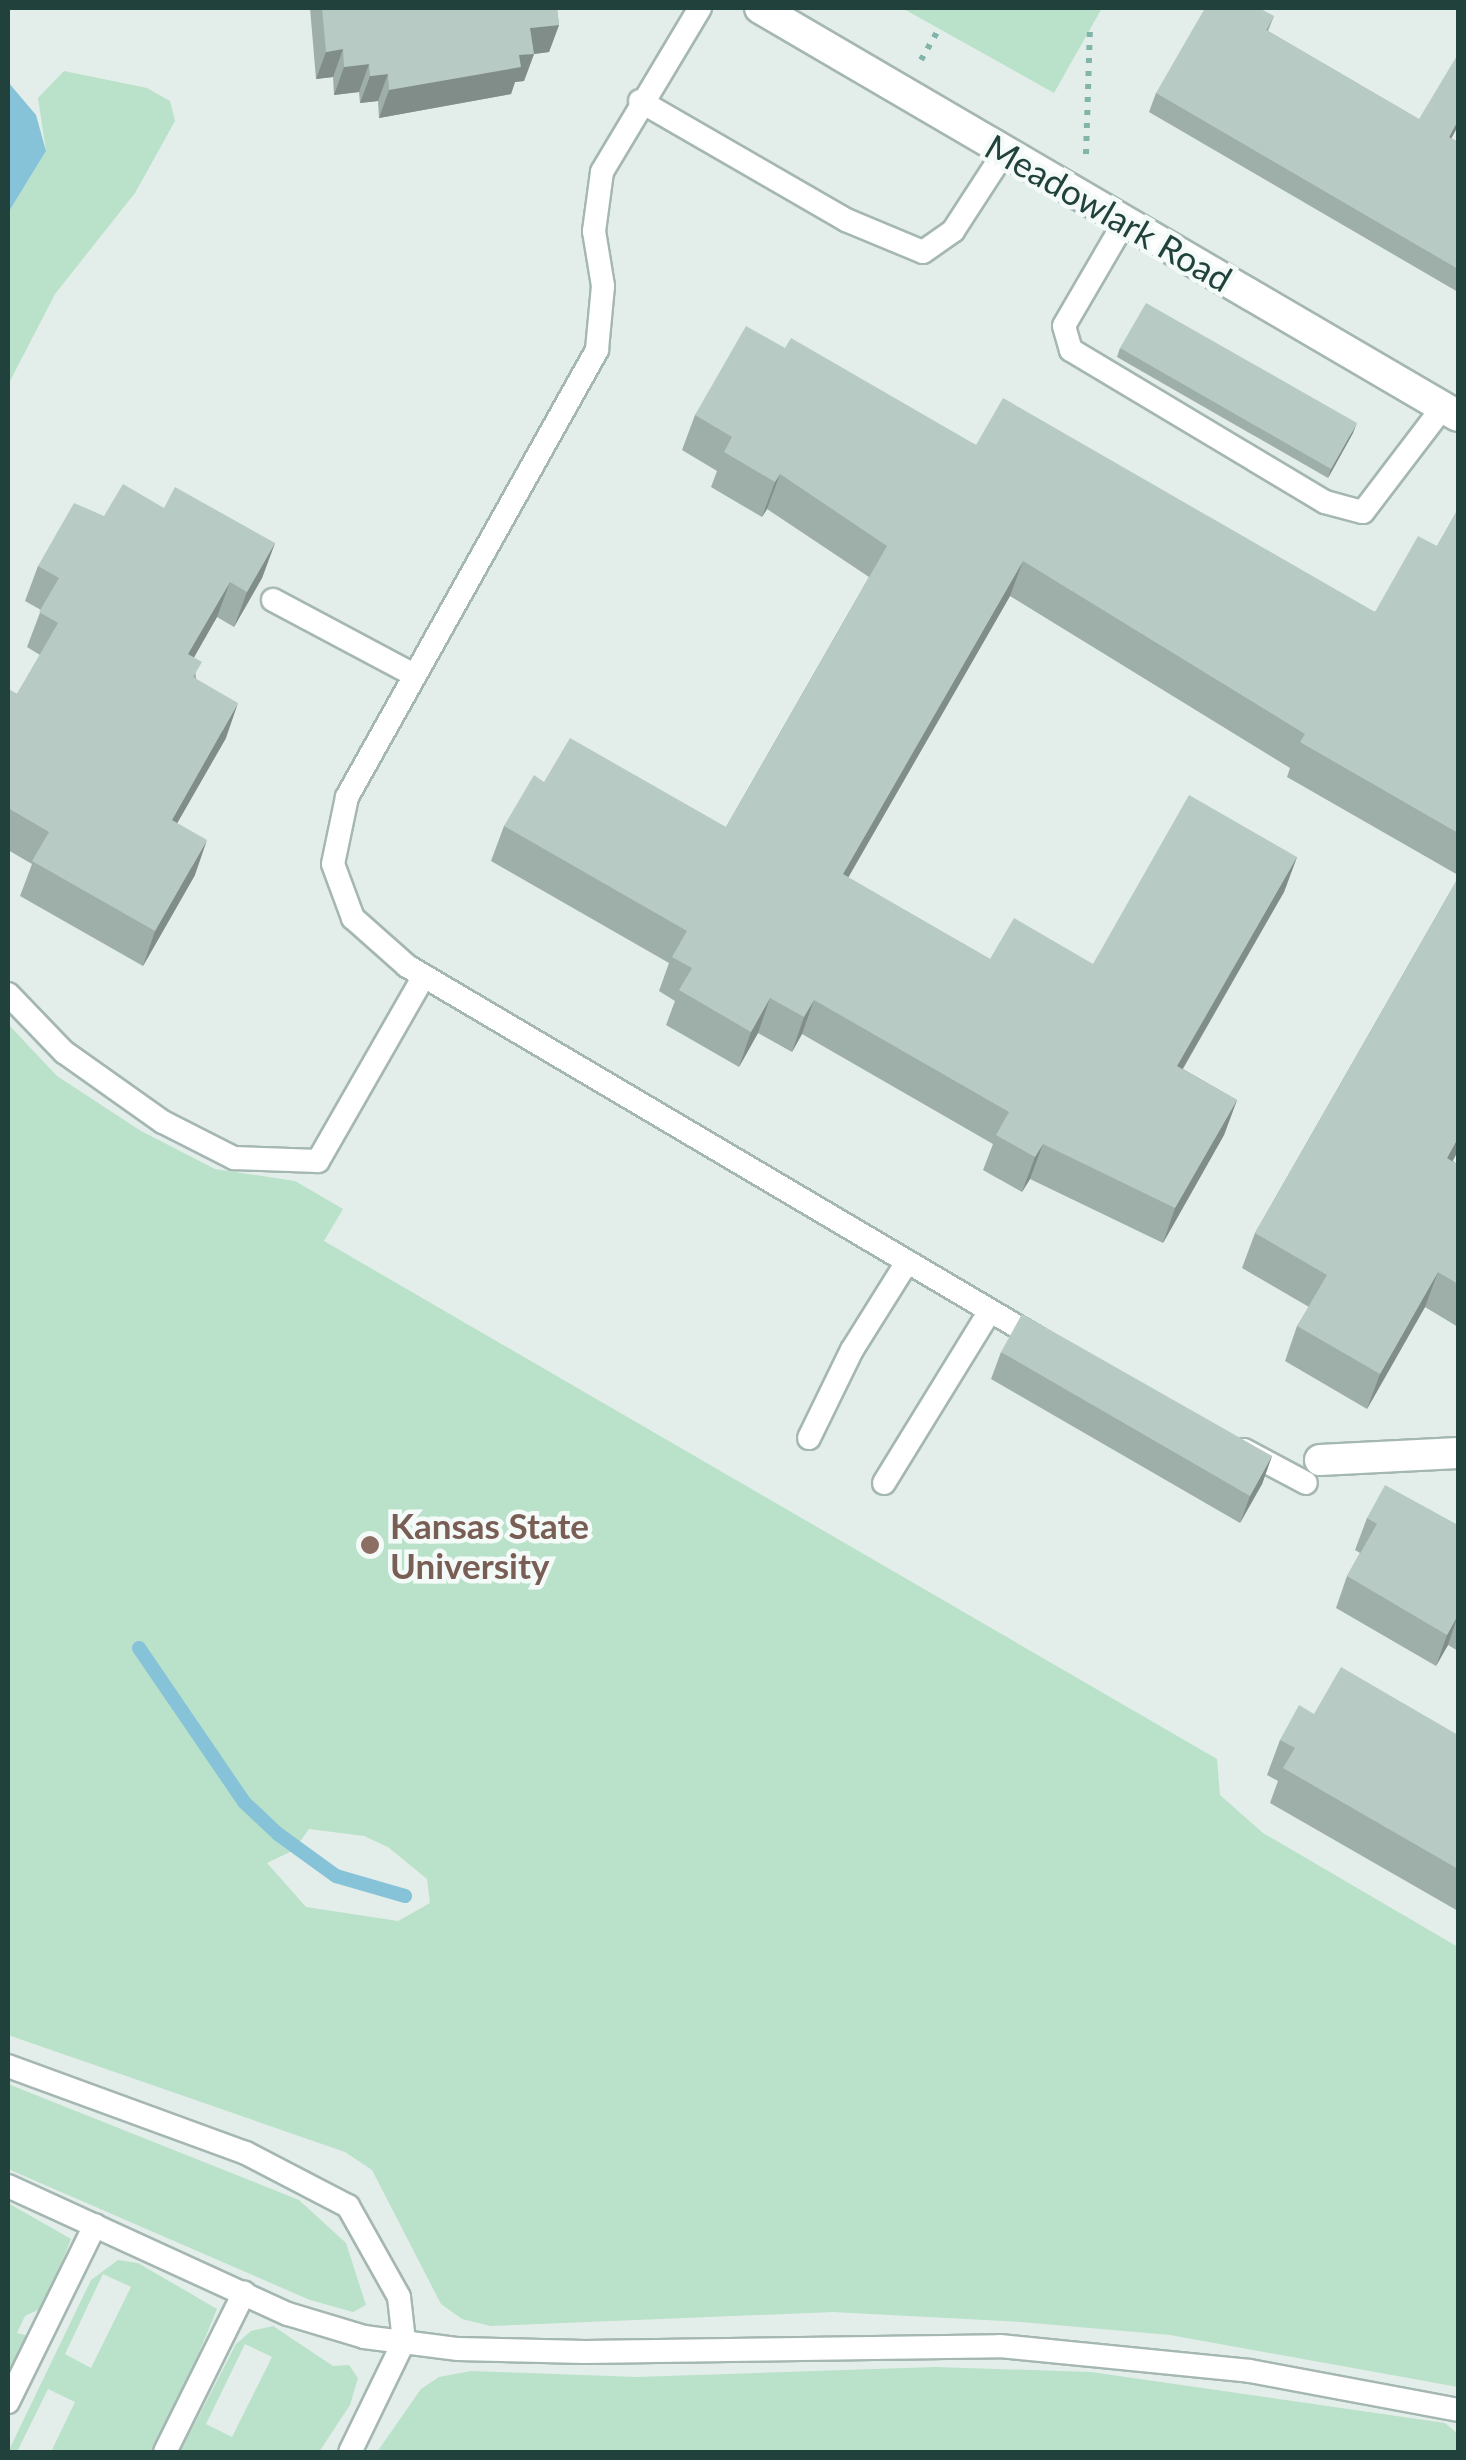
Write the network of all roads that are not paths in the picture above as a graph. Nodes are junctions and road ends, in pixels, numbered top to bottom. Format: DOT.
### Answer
graph roads {
  1 [pos="700,8"];
  2 [pos="760,8"];
  3 [pos="640,101"];
  4 [pos="1005,151"];
  5 [pos="1125,220"];
  6 [pos="1451,412"];
  7 [pos="273,600"];
  8 [pos="412,674"];
  9 [pos="424,976"];
  10 [pos="8,994"];
  11 [pos="907,1262"];
  12 [pos="990,1311"];
  13 [pos="1066,1355"];
  14 [pos="1220,1437"];
  15 [pos="808,1438"];
  16 [pos="1458,1453"];
  17 [pos="1313,1472"];
  18 [pos="884,1483"];
  19 [pos="8,2066"];
  20 [pos="8,2186"];
  21 [pos="95,2225"];
  22 [pos="244,2293"];
  23 [pos="404,2341"];
  24 [pos="8,2402"];
  25 [pos="1458,2410"];
  26 [pos="166,2452"];
  27 [pos="350,2452"];
  1 -- 3 [label="lane"];
  2 -- 4 [label="street, Meadowlark Road"];
  3 -- 4 [label="lane"];
  3 -- 8 [label="lane"];
  4 -- 5 [label="street, Meadowlark Road"];
  5 -- 6 [label="street, Meadowlark Road"];
  5 -- 6 [label="lane"];
  7 -- 8 [label="lane"];
  8 -- 9 [label="lane"];
  9 -- 10 [label="lane"];
  9 -- 11 [label="lane"];
  11 -- 12 [label="lane"];
  11 -- 15 [label="lane"];
  12 -- 13 [label="lane"];
  12 -- 18 [label="lane"];
  14 -- 17 [label="lane"];
  16 -- 17 [label="street"];
  19 -- 23 [label="lane"];
  20 -- 21 [label="lane"];
  21 -- 22 [label="lane"];
  21 -- 24 [label="lane"];
  22 -- 23 [label="lane"];
  22 -- 26 [label="lane"];
  23 -- 25 [label="lane"];
  23 -- 27 [label="lane"];
}
